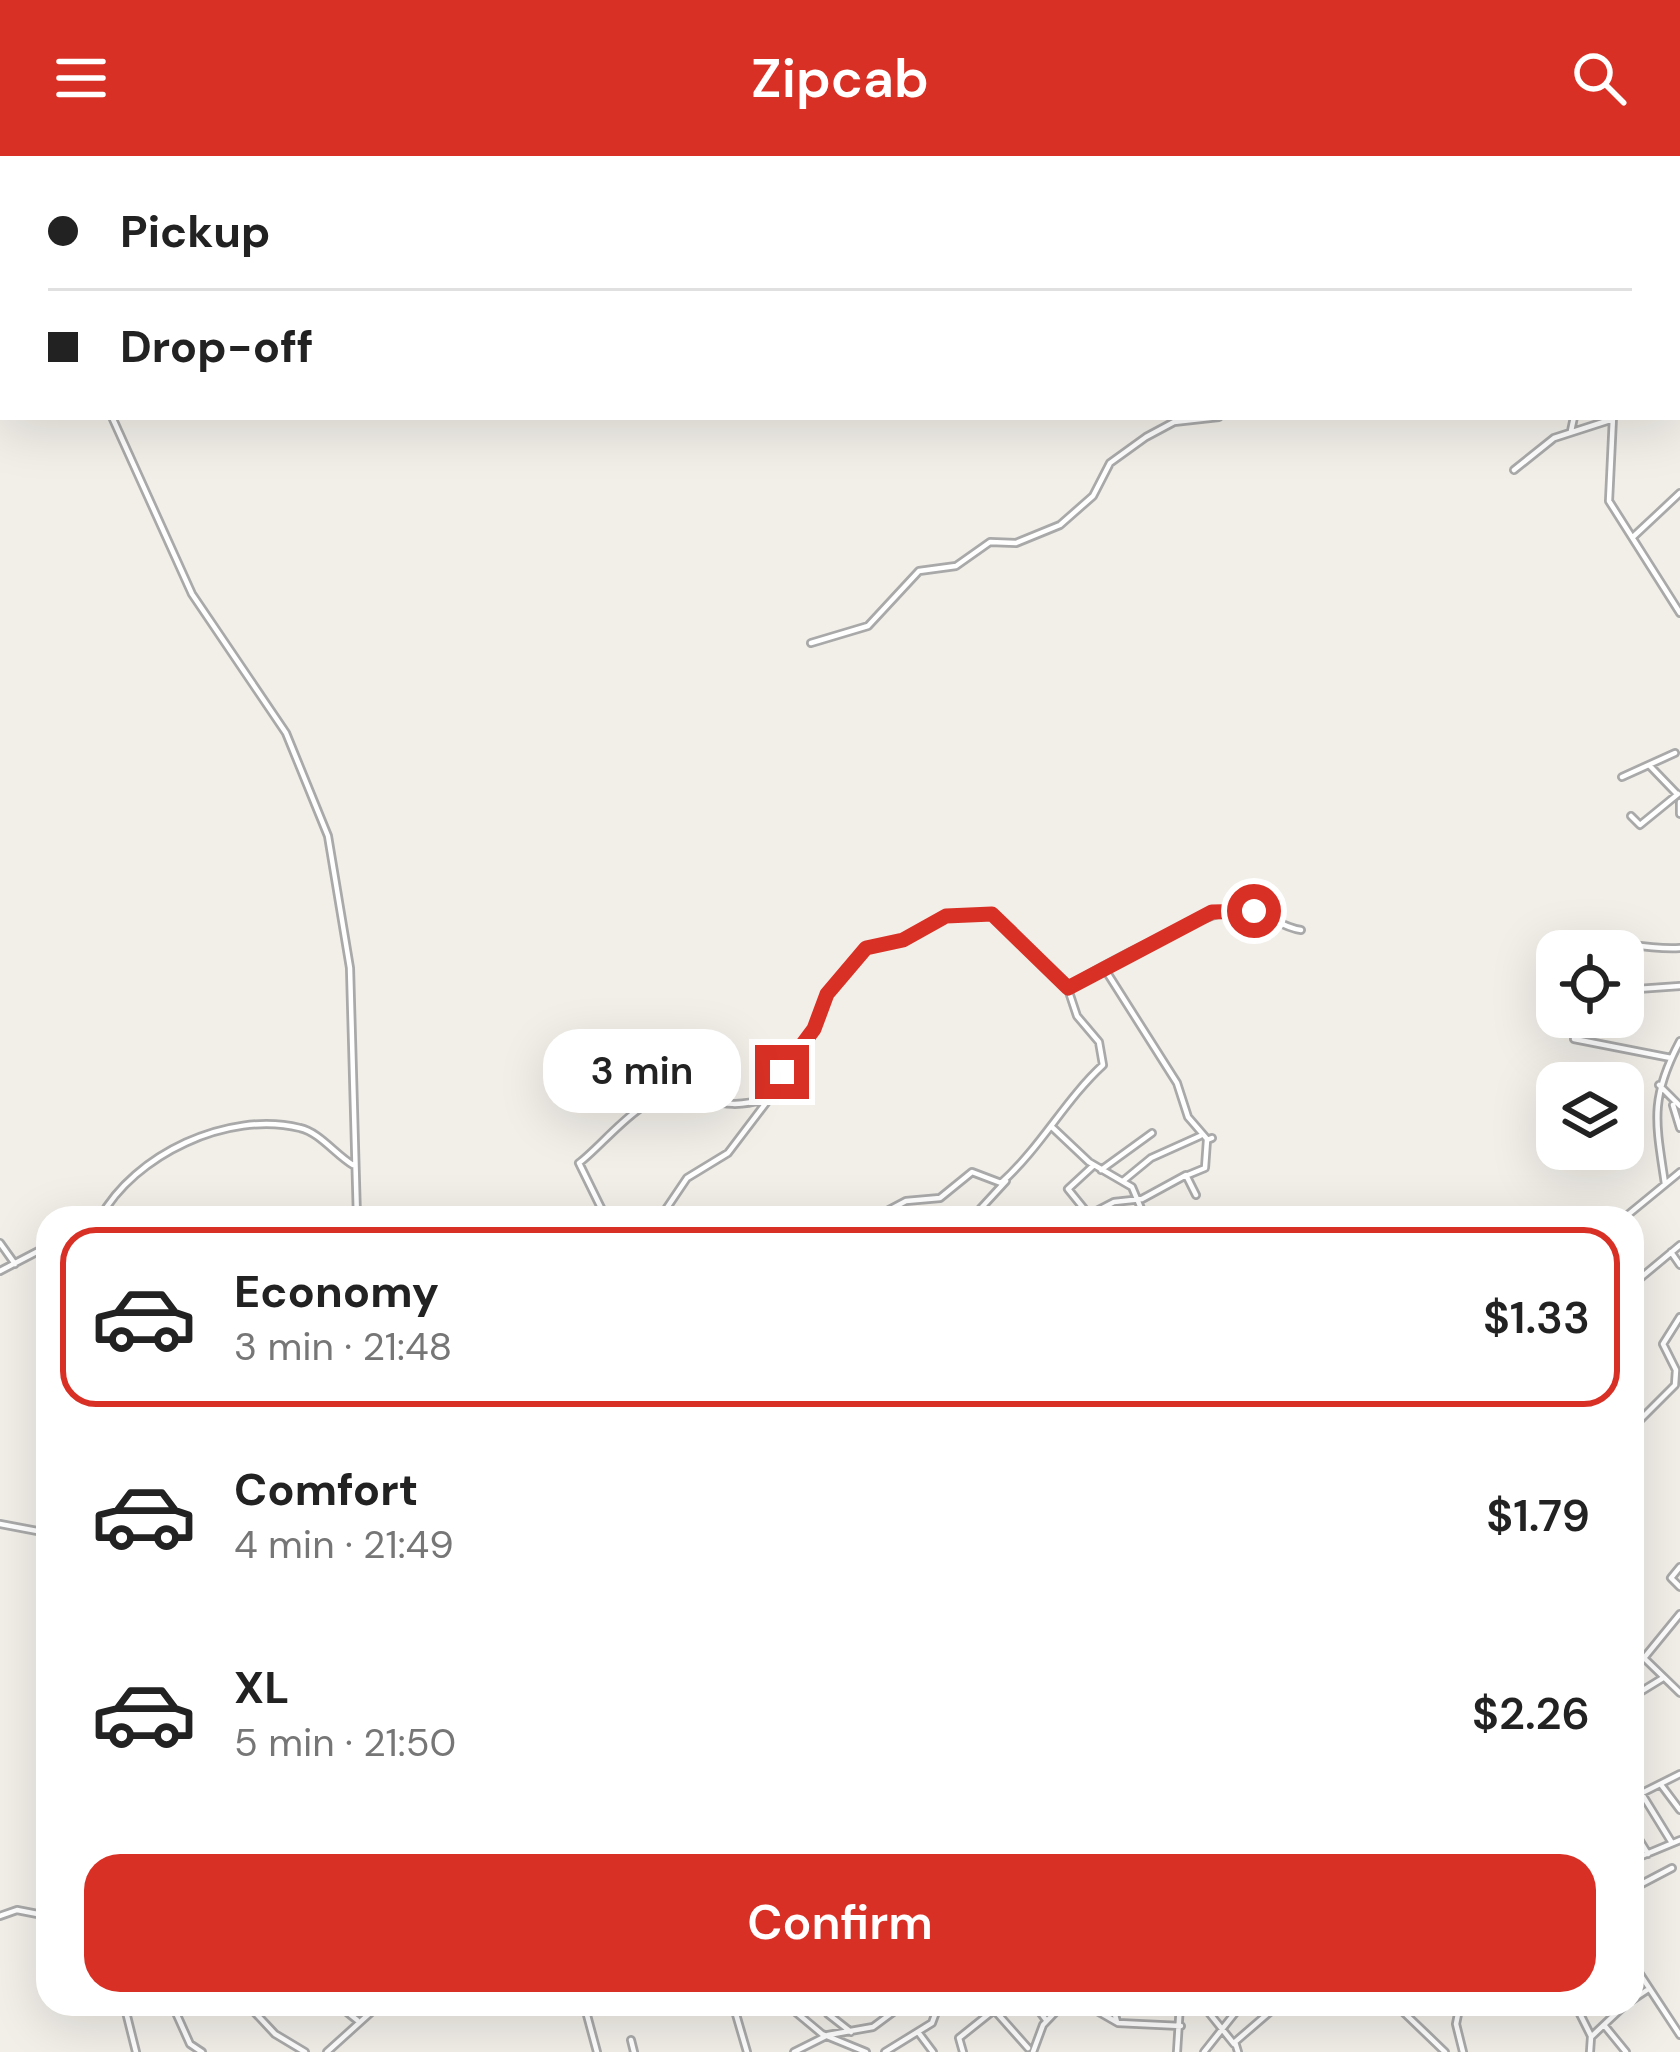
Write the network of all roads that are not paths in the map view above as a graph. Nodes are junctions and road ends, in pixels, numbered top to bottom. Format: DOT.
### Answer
graph roads {
  1 [pos="113,420"];
  2 [pos="1196,420"];
  3 [pos="1573,420"];
  4 [pos="1607,420"];
  5 [pos="1613,420"];
  6 [pos="1571,431"];
  7 [pos="1514,470"];
  8 [pos="1680,493"];
  9 [pos="1633,537"];
  10 [pos="1680,613"];
  11 [pos="811,643"];
  12 [pos="1675,753"];
  13 [pos="1650,766"];
  14 [pos="1622,777"];
  15 [pos="1679,798"];
  16 [pos="1680,814"];
  17 [pos="1630,816"];
  18 [pos="1301,930"];
  19 [pos="1680,948"];
  20 [pos="1644,949"];
  21 [pos="1105,969"];
  22 [pos="1680,986"];
  23 [pos="1068,988"];
  24 [pos="1644,989"];
  25 [pos="1574,1039"];
  26 [pos="1680,1042"];
  27 [pos="1671,1058"];
  28 [pos="1659,1085"];
  29 [pos="772,1094"];
  30 [pos="1676,1105"];
  31 [pos="1053,1128"];
  32 [pos="1680,1128"];
  33 [pos="1152,1132"];
  34 [pos="1207,1137"];
  35 [pos="356,1167"];
  36 [pos="1097,1168"];
  37 [pos="1680,1172"];
  38 [pos="1188,1175"];
  39 [pos="1008,1176"];
  40 [pos="1123,1180"];
  41 [pos="1665,1184"];
  42 [pos="1196,1195"];
  43 [pos="1142,1199"];
  44 [pos="106,1206"];
  45 [pos="357,1206"];
  46 [pos="600,1206"];
  47 [pos="668,1206"];
  48 [pos="897,1206"];
  49 [pos="986,1206"];
  50 [pos="1081,1206"];
  51 [pos="1105,1206"];
  52 [pos="1143,1206"];
  53 [pos="1638,1206"];
  54 [pos="0,1243"];
  55 [pos="1680,1245"];
  56 [pos="1671,1252"];
  57 [pos="36,1253"];
  58 [pos="15,1264"];
  59 [pos="1680,1264"];
  60 [pos="0,1271"];
  61 [pos="1644,1275"];
  62 [pos="1680,1317"];
  63 [pos="1644,1416"];
  64 [pos="0,1524"];
  65 [pos="36,1531"];
  66 [pos="1680,1567"];
  67 [pos="1680,1587"];
  68 [pos="1680,1614"];
  69 [pos="1665,1677"];
  70 [pos="1679,1688"];
  71 [pos="1644,1690"];
  72 [pos="1680,1774"];
  73 [pos="1660,1784"];
  74 [pos="1644,1792"];
  75 [pos="1644,1798"];
  76 [pos="1680,1810"];
  77 [pos="1680,1840"];
  78 [pos="1672,1843"];
  79 [pos="1644,1847"];
  80 [pos="1648,1853"];
  81 [pos="1644,1855"];
  82 [pos="1672,1868"];
  83 [pos="1644,1882"];
  84 [pos="36,1914"];
  85 [pos="0,1916"];
  86 [pos="1644,1985"];
  87 [pos="1647,1990"];
  88 [pos="1644,1992"];
  89 [pos="127,2016"];
  90 [pos="177,2016"];
  91 [pos="259,2016"];
  92 [pos="352,2016"];
  93 [pos="363,2016"];
  94 [pos="587,2016"];
  95 [pos="736,2016"];
  96 [pos="802,2016"];
  97 [pos="831,2016"];
  98 [pos="889,2016"];
  99 [pos="936,2016"];
  100 [pos="982,2016"];
  101 [pos="1000,2016"];
  102 [pos="1043,2016"];
  103 [pos="1050,2016"];
  104 [pos="1106,2016"];
  105 [pos="1116,2016"];
  106 [pos="1181,2016"];
  107 [pos="1211,2016"];
  108 [pos="1234,2016"];
  109 [pos="1266,2016"];
  110 [pos="1408,2016"];
  111 [pos="1458,2016"];
  112 [pos="1581,2016"];
  113 [pos="1614,2016"];
  114 [pos="357,2020"];
  115 [pos="1046,2020"];
  116 [pos="1118,2023"];
  117 [pos="1604,2025"];
  118 [pos="1181,2026"];
  119 [pos="851,2032"];
  120 [pos="918,2032"];
  121 [pos="1223,2032"];
  122 [pos="828,2035"];
  123 [pos="1680,2035"];
  124 [pos="1591,2036"];
  125 [pos="631,2040"];
  126 [pos="1234,2044"];
  127 [pos="1030,2050"];
  128 [pos="136,2052"];
  129 [pos="202,2052"];
  130 [pos="305,2052"];
  131 [pos="327,2052"];
  132 [pos="597,2052"];
  133 [pos="634,2052"];
  134 [pos="747,2052"];
  135 [pos="794,2052"];
  136 [pos="866,2052"];
  137 [pos="885,2052"];
  138 [pos="933,2052"];
  139 [pos="963,2052"];
  140 [pos="1178,2052"];
  141 [pos="1204,2052"];
  142 [pos="1238,2052"];
  143 [pos="1445,2052"];
  144 [pos="1462,2052"];
  145 [pos="1590,2052"];
  146 [pos="1626,2052"];
  1 -- 35 [label="street"];
  2 -- 11 [label="street"];
  3 -- 6 [label="street"];
  4 -- 6 [label="street"];
  5 -- 9 [label="street"];
  6 -- 7 [label="street"];
  8 -- 9 [label="street"];
  9 -- 10 [label="street"];
  12 -- 13 [label="street"];
  13 -- 14 [label="street"];
  13 -- 15 [label="street"];
  15 -- 16 [label="street"];
  15 -- 17 [label="street"];
  18 -- 21 [label="street"];
  19 -- 20 [label="street"];
  21 -- 23 [label="street"];
  21 -- 34 [label="street"];
  22 -- 24 [label="street"];
  23 -- 29 [label="street"];
  23 -- 31 [label="street"];
  25 -- 27 [label="street"];
  26 -- 27 [label="street"];
  27 -- 28 [label="street"];
  28 -- 30 [label="street"];
  28 -- 41 [label="street"];
  29 -- 46 [label="street"];
  29 -- 47 [label="street"];
  30 -- 32 [label="street"];
  31 -- 36 [label="street"];
  31 -- 39 [label="street"];
  33 -- 36 [label="street"];
  34 -- 38 [label="street"];
  34 -- 40 [label="street"];
  35 -- 44 [label="street"];
  35 -- 45 [label="street"];
  36 -- 40 [label="street"];
  36 -- 50 [label="street"];
  37 -- 41 [label="street"];
  38 -- 42 [label="street"];
  38 -- 43 [label="street"];
  39 -- 48 [label="street"];
  39 -- 49 [label="street"];
  40 -- 43 [label="street"];
  41 -- 53 [label="street"];
  43 -- 51 [label="street"];
  43 -- 52 [label="street"];
  54 -- 58 [label="street"];
  55 -- 56 [label="street"];
  56 -- 59 [label="street"];
  56 -- 61 [label="street"];
  57 -- 58 [label="street"];
  58 -- 60 [label="street"];
  62 -- 63 [label="street"];
  64 -- 65 [label="street"];
  66 -- 67 [label="street"];
  68 -- 69 [label="street"];
  69 -- 70 [label="street"];
  69 -- 71 [label="street"];
  72 -- 73 [label="street"];
  73 -- 74 [label="street"];
  73 -- 76 [label="street"];
  75 -- 78 [label="street"];
  77 -- 78 [label="street"];
  78 -- 80 [label="street"];
  79 -- 80 [label="street"];
  80 -- 81 [label="street"];
  82 -- 83 [label="street"];
  84 -- 85 [label="street"];
  86 -- 87 [label="street"];
  87 -- 88 [label="street"];
  87 -- 123 [label="street"];
  89 -- 128 [label="street"];
  90 -- 129 [label="street"];
  91 -- 130 [label="street"];
  92 -- 114 [label="street"];
  93 -- 114 [label="street"];
  94 -- 132 [label="street"];
  95 -- 134 [label="street"];
  96 -- 122 [label="street"];
  97 -- 119 [label="street"];
  98 -- 119 [label="street"];
  99 -- 120 [label="street"];
  100 -- 139 [label="street"];
  101 -- 127 [label="street"];
  102 -- 115 [label="street"];
  103 -- 115 [label="street"];
  104 -- 116 [label="street"];
  105 -- 116 [label="street"];
  106 -- 118 [label="street"];
  107 -- 121 [label="street"];
  108 -- 121 [label="street"];
  109 -- 126 [label="street"];
  110 -- 143 [label="street"];
  111 -- 144 [label="street"];
  112 -- 124 [label="street"];
  113 -- 117 [label="street"];
  114 -- 131 [label="street"];
  115 -- 127 [label="street"];
  116 -- 118 [label="street"];
  117 -- 124 [label="street"];
  117 -- 146 [label="street"];
  118 -- 140 [label="street"];
  119 -- 122 [label="street"];
  120 -- 137 [label="street"];
  120 -- 138 [label="street"];
  121 -- 126 [label="street"];
  121 -- 141 [label="street"];
  122 -- 135 [label="street"];
  122 -- 136 [label="street"];
  124 -- 145 [label="street"];
  125 -- 133 [label="street"];
  126 -- 142 [label="street"];
}
